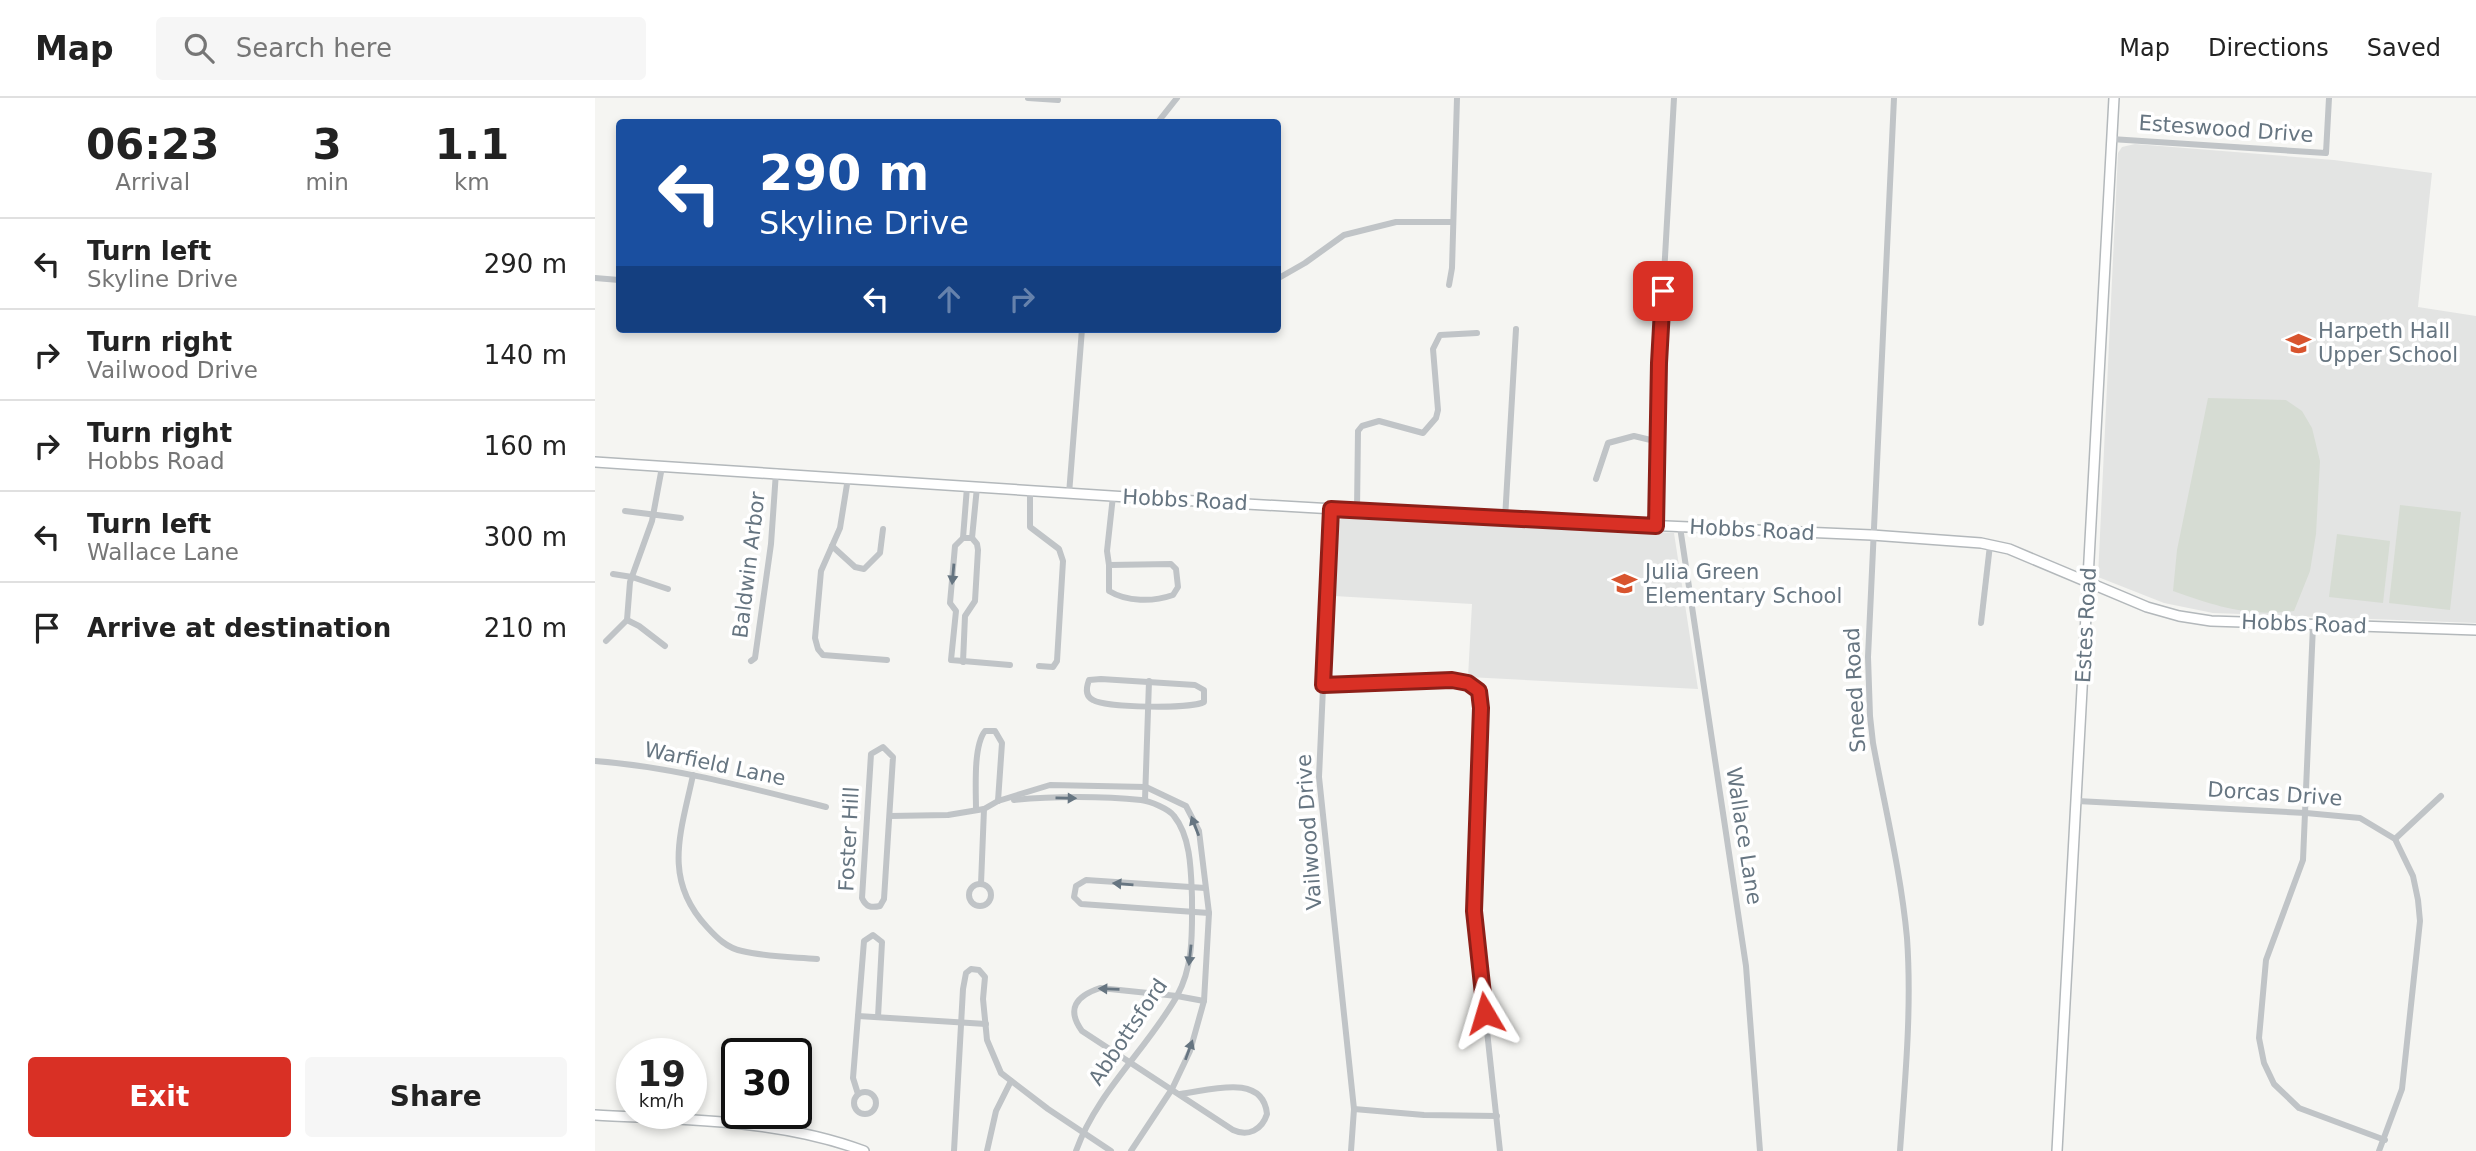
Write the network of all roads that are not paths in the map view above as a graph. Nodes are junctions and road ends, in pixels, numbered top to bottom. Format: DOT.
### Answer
graph roads {
  1 [pos="1028,98"];
  2 [pos="1177,98"];
  3 [pos="1457,98"];
  4 [pos="1674,98"];
  5 [pos="1894,98"];
  6 [pos="2114,98"];
  7 [pos="2329,98"];
  8 [pos="1058,100"];
  9 [pos="1160,119"];
  10 [pos="2111,139"];
  11 [pos="1453,222"];
  12 [pos="1281,277"];
  13 [pos="595,278"];
  14 [pos="616,280"];
  15 [pos="1449,285"];
  16 [pos="1516,330"];
  17 [pos="1081,333"];
  18 [pos="1477,333"];
  19 [pos="1659,442"];
  20 [pos="595,462"];
  21 [pos="662,467"];
  22 [pos="776,472"];
  23 [pos="848,478"];
  24 [pos="1596,479"];
  25 [pos="972,487"];
  26 [pos="1030,491"];
  27 [pos="1069,494"];
  28 [pos="1113,496"];
  29 [pos="1331,509"];
  30 [pos="1357,510"];
  31 [pos="625,511"];
  32 [pos="653,513"];
  33 [pos="681,518"];
  34 [pos="1506,519"];
  35 [pos="1656,526"];
  36 [pos="1679,527"];
  37 [pos="883,529"];
  38 [pos="1872,535"];
  39 [pos="963,538"];
  40 [pos="972,538"];
  41 [pos="1990,545"];
  42 [pos="832,546"];
  43 [pos="1109,565"];
  44 [pos="613,574"];
  45 [pos="632,577"];
  46 [pos="2089,584"];
  47 [pos="668,589"];
  48 [pos="956,611"];
  49 [pos="968,612"];
  50 [pos="627,620"];
  51 [pos="1981,623"];
  52 [pos="2313,625"];
  53 [pos="2476,630"];
  54 [pos="606,641"];
  55 [pos="665,646"];
  56 [pos="887,660"];
  57 [pos="751,661"];
  58 [pos="963,662"];
  59 [pos="1010,665"];
  60 [pos="1039,666"];
  61 [pos="1149,681"];
  62 [pos="1323,685"];
  63 [pos="1149,706"];
  64 [pos="595,761"];
  65 [pos="693,775"];
  66 [pos="1146,786"];
  67 [pos="2441,796"];
  68 [pos="1145,800"];
  69 [pos="998,801"];
  70 [pos="2077,801"];
  71 [pos="826,807"];
  72 [pos="984,809"];
  73 [pos="976,810"];
  74 [pos="2306,813"];
  75 [pos="890,816"];
  76 [pos="2395,839"];
  77 [pos="981,884"];
  78 [pos="1191,888"];
  79 [pos="1205,888"];
  80 [pos="1192,912"];
  81 [pos="1209,913"];
  82 [pos="817,959"];
  83 [pos="1177,996"];
  84 [pos="1204,1001"];
  85 [pos="858,1016"];
  86 [pos="878,1017"];
  87 [pos="962,1023"];
  88 [pos="986,1024"];
  89 [pos="1130,1062"];
  90 [pos="1011,1081"];
  91 [pos="1172,1089"];
  92 [pos="858,1094"];
  93 [pos="1180,1094"];
  94 [pos="1354,1109"];
  95 [pos="595,1115"];
  96 [pos="1497,1116"];
  97 [pos="1083,1133"];
  98 [pos="2385,1140"];
  99 [pos="864,1151"];
  100 [pos="954,1151"];
  101 [pos="987,1151"];
  102 [pos="1076,1151"];
  103 [pos="1111,1151"];
  104 [pos="1131,1151"];
  105 [pos="1352,1151"];
  106 [pos="1500,1151"];
  107 [pos="1760,1151"];
  108 [pos="1900,1151"];
  109 [pos="2057,1151"];
  110 [pos="2379,1151"];
  1 -- 8 [label="street"];
  2 -- 9 [label="street"];
  3 -- 11 [label="street"];
  4 -- 19 [label="street"];
  5 -- 38 [label="street, Sneed Road"];
  6 -- 10 [label="street, Estes Road"];
  7 -- 10 [label="street, Esteswood Drive"];
  10 -- 46 [label="street, Estes Road"];
  11 -- 12 [label="street"];
  11 -- 15 [label="street"];
  13 -- 14 [label="street"];
  16 -- 34 [label="street"];
  17 -- 27 [label="street"];
  18 -- 30 [label="street"];
  19 -- 24 [label="street"];
  19 -- 35 [label="street"];
  20 -- 21 [label="street, Hobbs Road"];
  21 -- 22 [label="street, Hobbs Road"];
  21 -- 32 [label="street"];
  22 -- 23 [label="street, Hobbs Road"];
  22 -- 57 [label="street, Baldwin Arbor"];
  23 -- 25 [label="street, Hobbs Road"];
  23 -- 42 [label="street"];
  25 -- 26 [label="street, Hobbs Road"];
  25 -- 39 [label="street"];
  25 -- 40 [label="street"];
  26 -- 27 [label="street, Hobbs Road"];
  26 -- 60 [label="street"];
  27 -- 28 [label="street, Hobbs Road"];
  28 -- 29 [label="street, Hobbs Road"];
  28 -- 43 [label="street"];
  29 -- 30 [label="street, Hobbs Road"];
  29 -- 62 [label="street, Vailwood Drive"];
  30 -- 34 [label="street, Hobbs Road"];
  31 -- 32 [label="street"];
  32 -- 33 [label="street"];
  32 -- 45 [label="street"];
  34 -- 35 [label="street, Hobbs Road"];
  35 -- 36 [label="street, Hobbs Road"];
  36 -- 38 [label="street, Hobbs Road"];
  36 -- 107 [label="street, Wallace Lane"];
  37 -- 42 [label="street"];
  38 -- 41 [label="street, Hobbs Road"];
  38 -- 108 [label="street, Sneed Road"];
  39 -- 40 [label="street"];
  39 -- 48 [label="street, one-way"];
  40 -- 49 [label="street"];
  41 -- 46 [label="street, Hobbs Road"];
  41 -- 51 [label="street"];
  42 -- 56 [label="street"];
  43 -- 43 [label="street"];
  44 -- 45 [label="street"];
  45 -- 47 [label="street"];
  45 -- 50 [label="street"];
  46 -- 52 [label="street, Hobbs Road"];
  46 -- 70 [label="street, Estes Road"];
  48 -- 49 [label="street"];
  48 -- 58 [label="street"];
  49 -- 58 [label="street"];
  50 -- 54 [label="street"];
  50 -- 55 [label="street"];
  52 -- 53 [label="street, Hobbs Road"];
  52 -- 74 [label="street"];
  58 -- 59 [label="street"];
  61 -- 63 [label="street"];
  61 -- 63 [label="street"];
  61 -- 63 [label="street"];
  62 -- 94 [label="street, Vailwood Drive"];
  62 -- 96 [label="street"];
  63 -- 66 [label="street"];
  64 -- 65 [label="street, Warfield Lane"];
  65 -- 71 [label="street, Warfield Lane"];
  65 -- 82 [label="street"];
  66 -- 68 [label="street"];
  66 -- 69 [label="street, Abbottsford"];
  79 -- 66 [label="street, Abbottsford, one-way"];
  67 -- 76 [label="street"];
  69 -- 68 [label="street, Abbottsford, one-way"];
  68 -- 78 [label="street, Abbottsford"];
  69 -- 72 [label="street, Abbottsford"];
  69 -- 73 [label="street"];
  70 -- 74 [label="street, Dorcas Drive"];
  70 -- 109 [label="street, Estes Road"];
  72 -- 73 [label="street, Abbottsford"];
  72 -- 77 [label="street"];
  73 -- 75 [label="street, Abbottsford"];
  74 -- 76 [label="street, Dorcas Drive"];
  74 -- 98 [label="street"];
  75 -- 75 [label="street, Foster Hill"];
  76 -- 98 [label="street"];
  78 -- 79 [label="street"];
  78 -- 80 [label="street, Abbottsford"];
  78 -- 80 [label="street, one-way"];
  79 -- 81 [label="street, Abbottsford"];
  80 -- 81 [label="street"];
  80 -- 83 [label="street, Abbottsford, one-way"];
  81 -- 84 [label="street, Abbottsford"];
  83 -- 84 [label="street"];
  83 -- 89 [label="street, Abbottsford"];
  83 -- 89 [label="street, one-way"];
  91 -- 84 [label="street, Abbottsford, one-way"];
  85 -- 86 [label="street"];
  85 -- 86 [label="street"];
  85 -- 92 [label="street"];
  86 -- 87 [label="street"];
  87 -- 88 [label="street"];
  87 -- 88 [label="street"];
  87 -- 100 [label="street"];
  88 -- 90 [label="street"];
  89 -- 91 [label="street"];
  89 -- 97 [label="street, Abbottsford"];
  90 -- 97 [label="street"];
  90 -- 101 [label="street"];
  91 -- 93 [label="street"];
  91 -- 104 [label="street, Abbottsford"];
  93 -- 93 [label="street"];
  94 -- 96 [label="street"];
  94 -- 105 [label="street, Vailwood Drive"];
  95 -- 99 [label="street"];
  96 -- 106 [label="street"];
  97 -- 102 [label="street, Abbottsford"];
  97 -- 103 [label="street"];
  98 -- 110 [label="street"];
}
